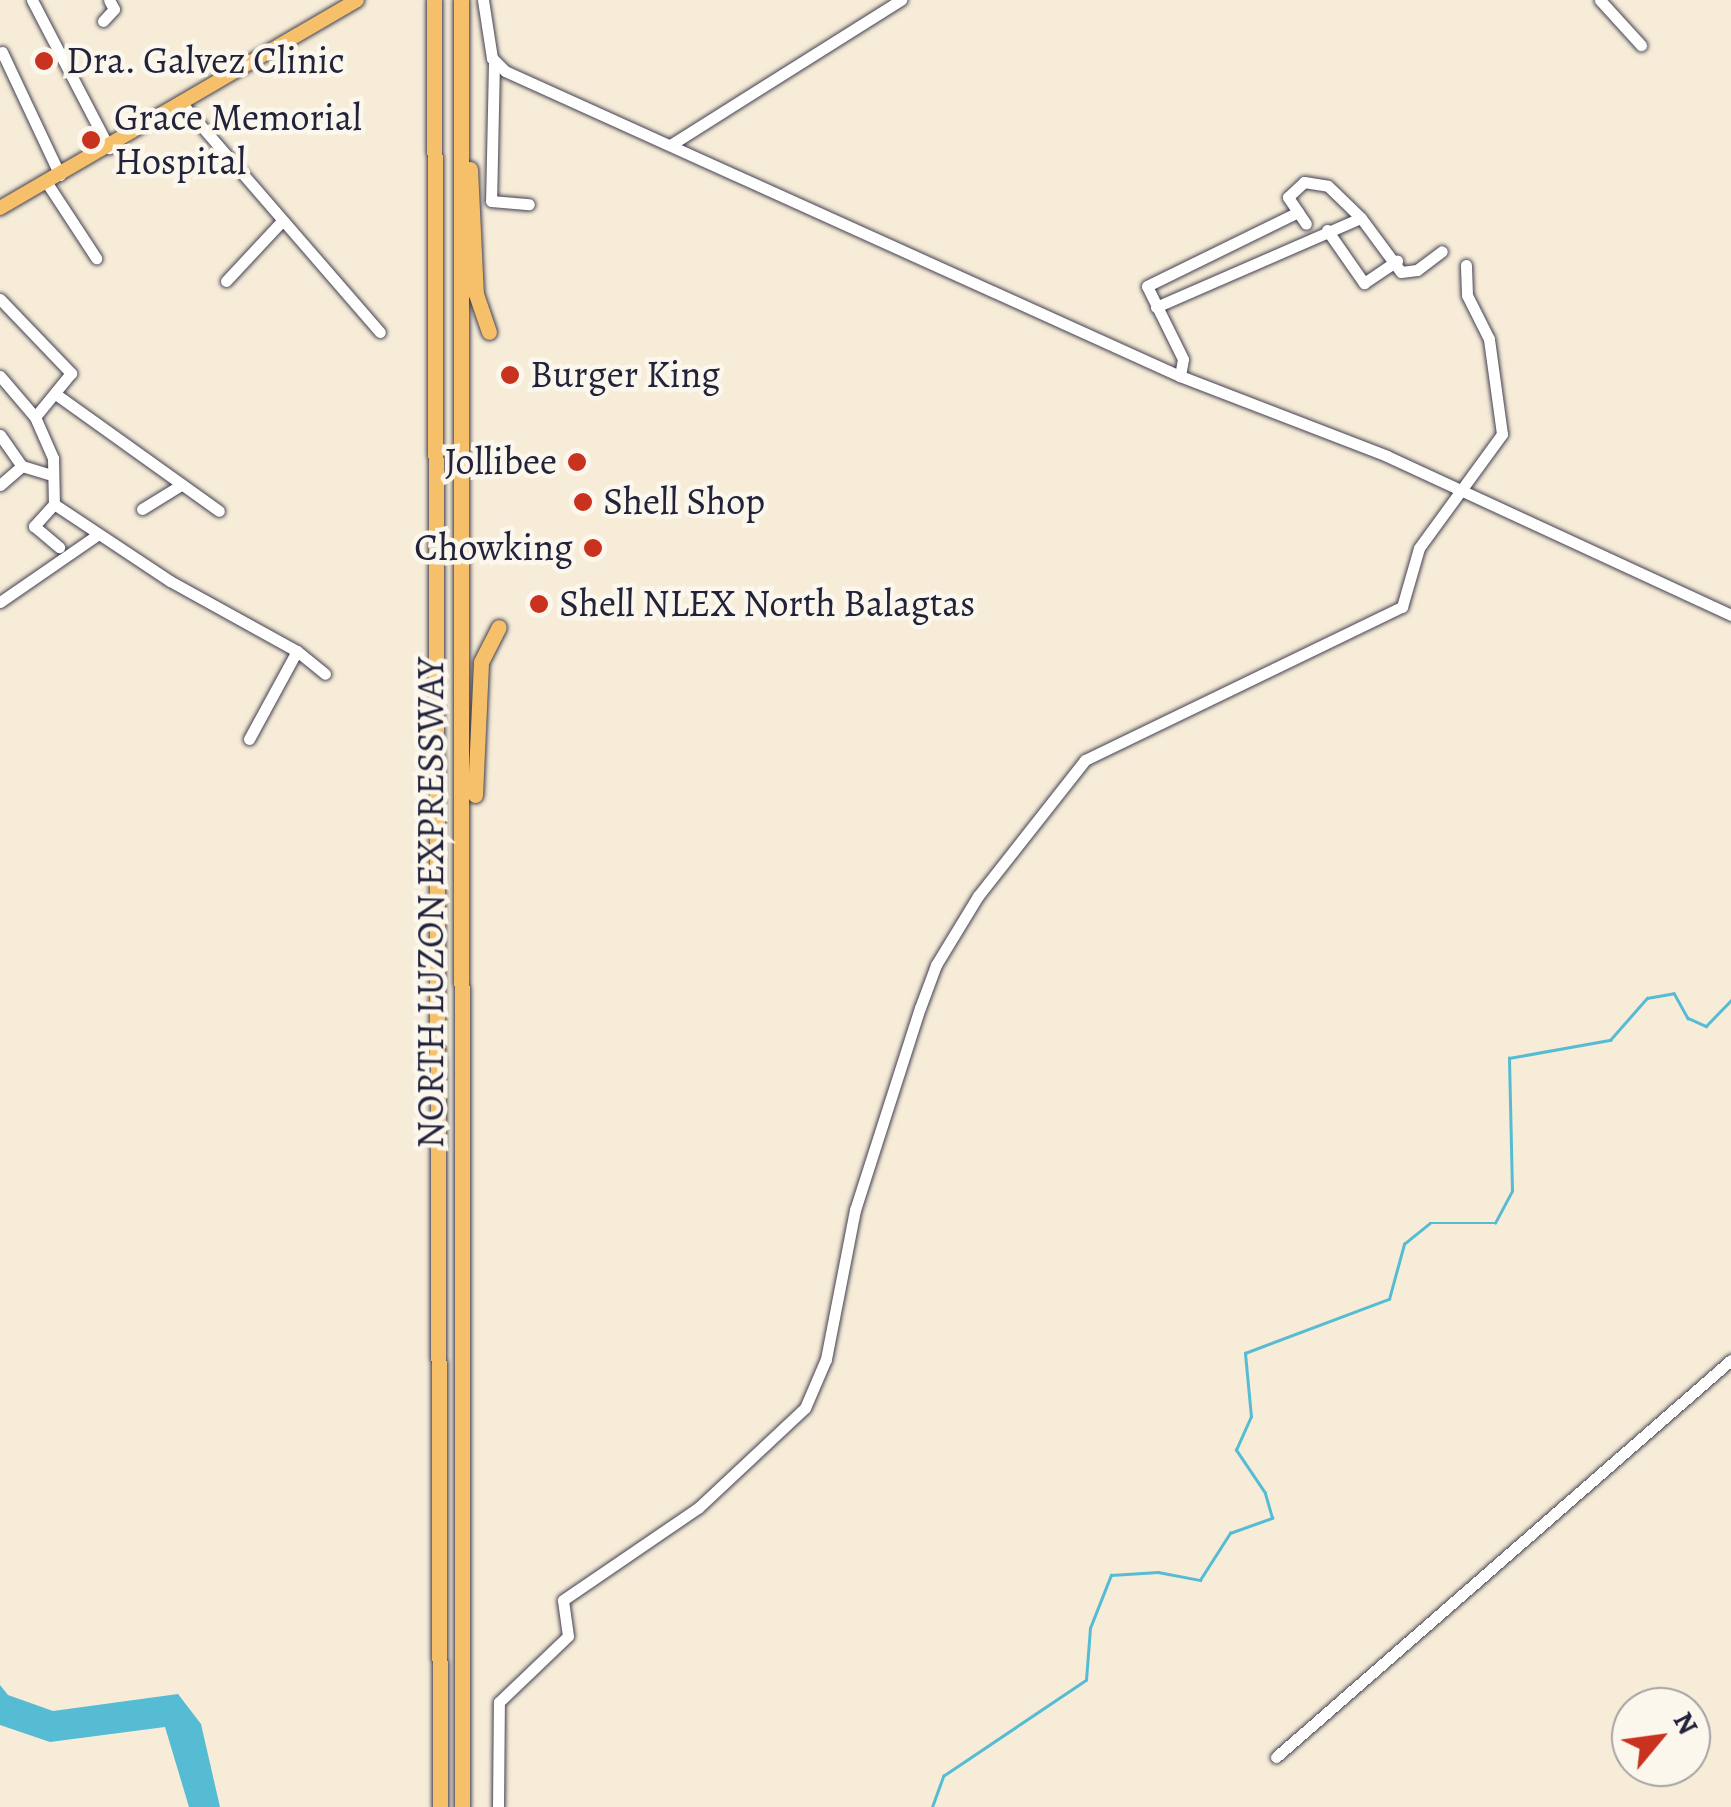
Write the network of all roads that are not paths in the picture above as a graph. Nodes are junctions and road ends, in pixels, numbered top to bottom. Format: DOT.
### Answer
graph roads {
  1 [pos="51,0"];
  2 [pos="109,0"];
  3 [pos="358,0"];
  4 [pos="434,0"];
  5 [pos="461,0"];
  6 [pos="483,0"];
  7 [pos="900,0"];
  8 [pos="1600,0"];
  9 [pos="34,5"];
  10 [pos="102,21"];
  11 [pos="461,26"];
  12 [pos="1640,44"];
  13 [pos="2,52"];
  14 [pos="494,62"];
  15 [pos="184,106"];
  16 [pos="672,144"];
  17 [pos="109,148"];
  18 [pos="54,179"];
  19 [pos="529,204"];
  20 [pos="0,208"];
  21 [pos="1361,218"];
  22 [pos="281,222"];
  23 [pos="1327,230"];
  24 [pos="1442,250"];
  25 [pos="96,258"];
  26 [pos="1397,261"];
  27 [pos="1466,265"];
  28 [pos="226,281"];
  29 [pos="0,299"];
  30 [pos="1156,307"];
  31 [pos="380,332"];
  32 [pos="489,332"];
  33 [pos="0,376"];
  34 [pos="1180,376"];
  35 [pos="57,396"];
  36 [pos="35,417"];
  37 [pos="0,434"];
  38 [pos="22,466"];
  39 [pos="51,475"];
  40 [pos="0,485"];
  41 [pos="181,485"];
  42 [pos="1464,493"];
  43 [pos="54,504"];
  44 [pos="142,509"];
  45 [pos="219,511"];
  46 [pos="97,534"];
  47 [pos="60,546"];
  48 [pos="0,602"];
  49 [pos="1731,615"];
  50 [pos="500,626"];
  51 [pos="297,650"];
  52 [pos="325,674"];
  53 [pos="250,739"];
  54 [pos="464,933"];
  55 [pos="1731,1360"];
  56 [pos="1276,1757"];
  57 [pos="440,1807"];
  58 [pos="462,1807"];
  59 [pos="498,1807"];
  1 -- 9 [label="street"];
  2 -- 10 [label="street"];
  3 -- 15 [label="main road"];
  4 -- 57 [label="highway, NORTH LUZON EXPRESSWAY"];
  5 -- 11 [label="highway, NORTH LUZON EXPRESSWAY"];
  6 -- 14 [label="street"];
  7 -- 16 [label="street"];
  8 -- 12 [label="street"];
  9 -- 17 [label="street"];
  11 -- 32 [label="highway"];
  11 -- 54 [label="highway, NORTH LUZON EXPRESSWAY"];
  13 -- 18 [label="street"];
  14 -- 16 [label="street"];
  14 -- 19 [label="street"];
  15 -- 17 [label="main road"];
  15 -- 22 [label="street"];
  16 -- 34 [label="street"];
  17 -- 18 [label="main road"];
  18 -- 20 [label="main road"];
  18 -- 25 [label="street"];
  21 -- 23 [label="street"];
  21 -- 26 [label="street"];
  21 -- 30 [label="street"];
  22 -- 28 [label="street"];
  22 -- 31 [label="street"];
  23 -- 26 [label="street"];
  23 -- 30 [label="street"];
  24 -- 26 [label="street"];
  27 -- 42 [label="street"];
  29 -- 35 [label="street"];
  30 -- 34 [label="street"];
  33 -- 36 [label="street"];
  34 -- 42 [label="street"];
  35 -- 36 [label="street"];
  35 -- 41 [label="street"];
  36 -- 39 [label="street"];
  37 -- 38 [label="street"];
  38 -- 39 [label="street"];
  38 -- 40 [label="street"];
  39 -- 43 [label="street"];
  41 -- 44 [label="street"];
  41 -- 45 [label="street"];
  42 -- 49 [label="street"];
  42 -- 59 [label="street"];
  43 -- 46 [label="street"];
  43 -- 47 [label="street"];
  46 -- 48 [label="street"];
  46 -- 51 [label="street"];
  50 -- 54 [label="highway"];
  51 -- 52 [label="street"];
  51 -- 53 [label="street"];
  54 -- 58 [label="highway, NORTH LUZON EXPRESSWAY"];
  55 -- 56 [label="street"];
}
